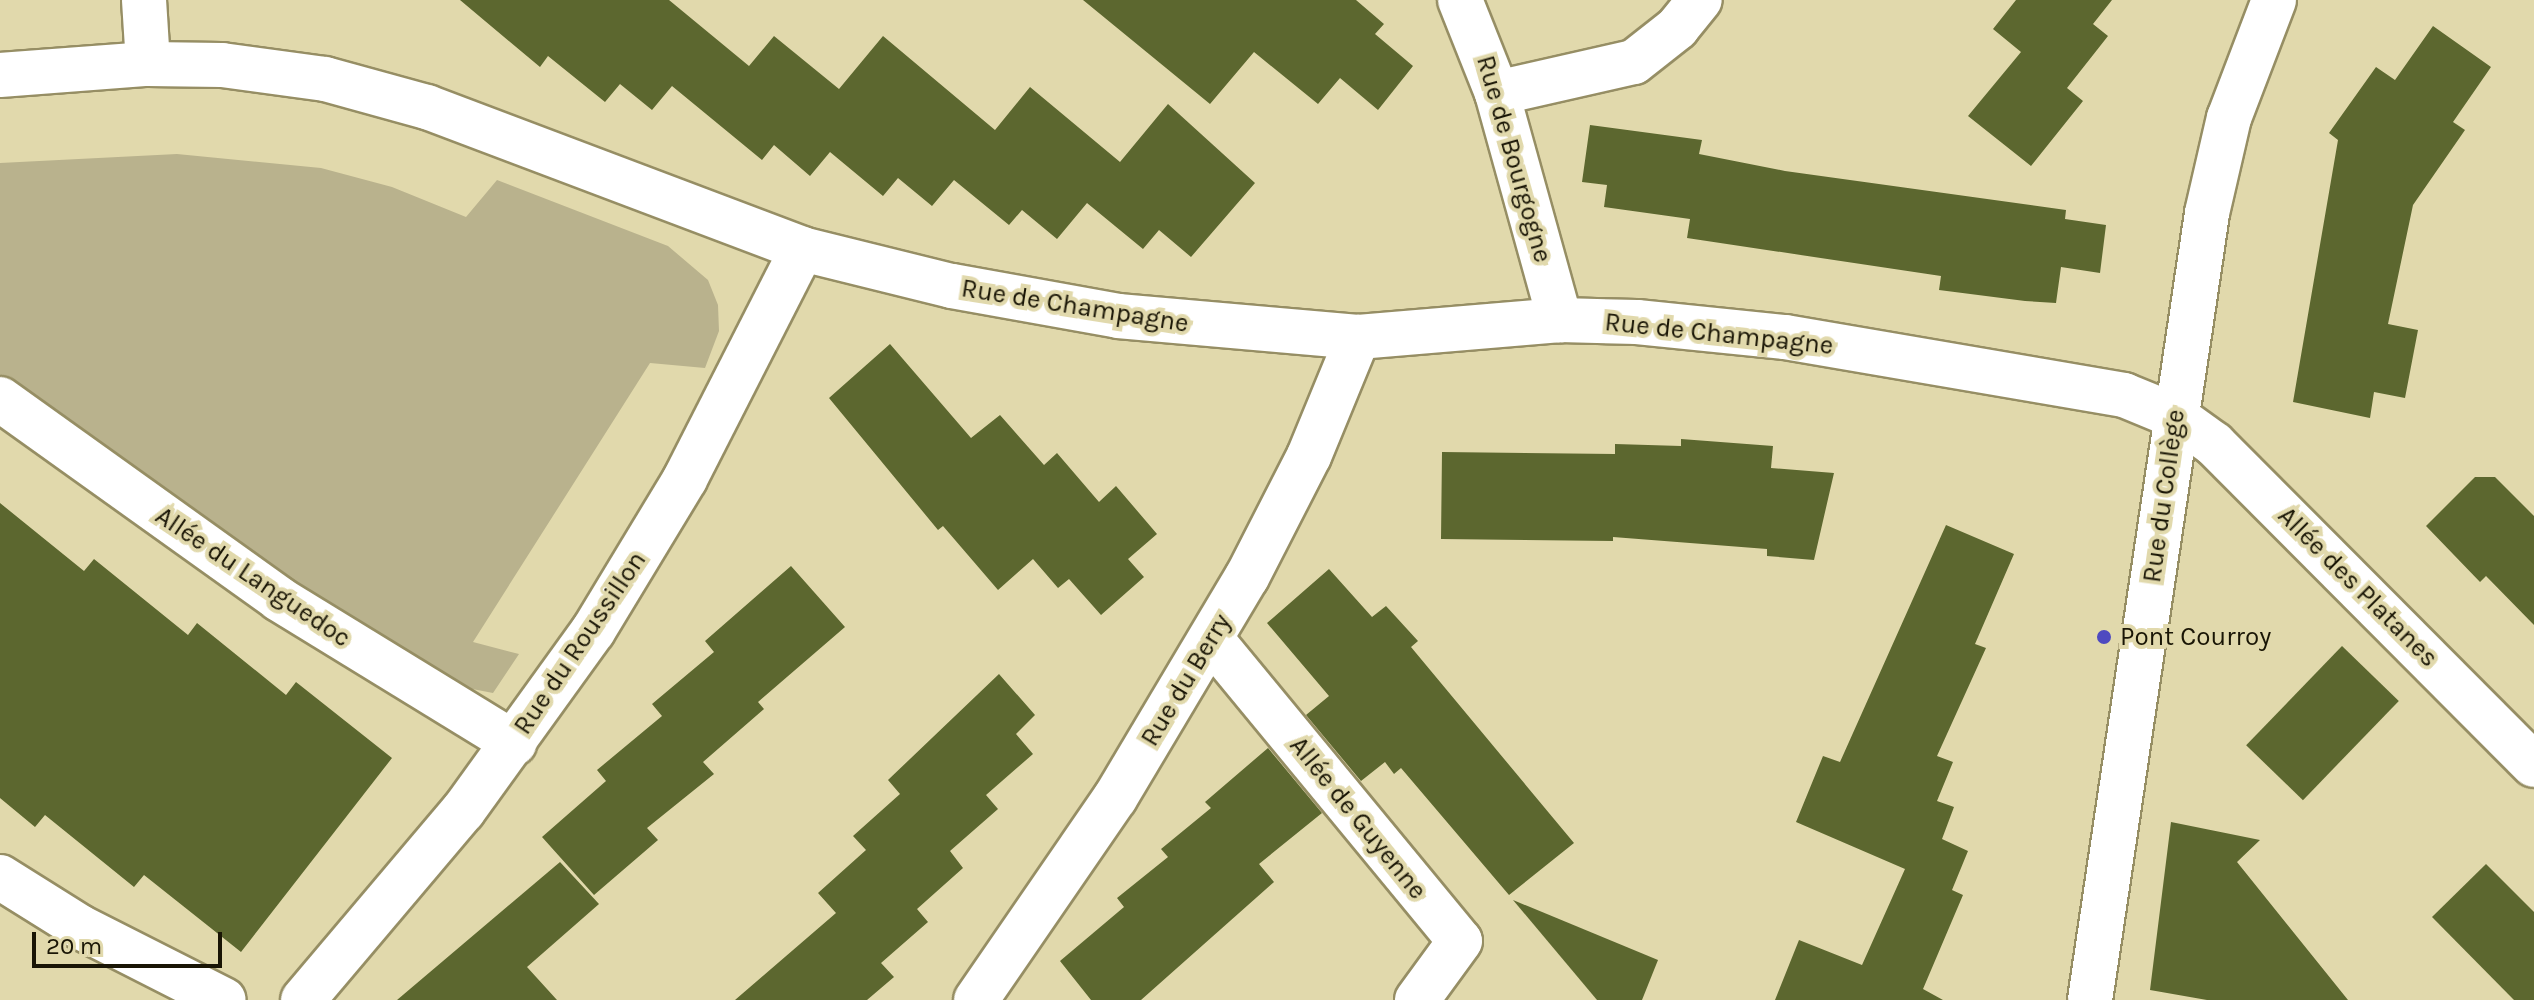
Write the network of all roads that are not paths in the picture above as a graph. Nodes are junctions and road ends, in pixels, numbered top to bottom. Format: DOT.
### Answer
graph roads {
  1 [pos="144,0"];
  2 [pos="1460,0"];
  3 [pos="1700,0"];
  4 [pos="2274,0"];
  5 [pos="148,64"];
  6 [pos="0,75"];
  7 [pos="1497,93"];
  8 [pos="802,249"];
  9 [pos="1560,320"];
  10 [pos="1358,337"];
  11 [pos="0,399"];
  12 [pos="2175,416"];
  13 [pos="1211,639"];
  14 [pos="514,743"];
  15 [pos="2534,765"];
  16 [pos="0,877"];
  17 [pos="998,990"];
  18 [pos="224,1000"];
  19 [pos="303,1000"];
  20 [pos="1417,1000"];
  21 [pos="2090,1000"];
  1 -- 5 [label="street"];
  2 -- 7 [label="street, Rue de Bourgogne"];
  3 -- 7 [label="street"];
  4 -- 12 [label="street, Rue du Collège"];
  5 -- 6 [label="street, Rue de Champagne"];
  5 -- 8 [label="street, Rue de Champagne"];
  7 -- 9 [label="street, Rue de Bourgogne"];
  8 -- 10 [label="street, Rue de Champagne"];
  8 -- 14 [label="street, Rue du Roussillon"];
  9 -- 10 [label="street, Rue de Champagne"];
  9 -- 12 [label="street, Rue de Champagne"];
  10 -- 13 [label="street, Rue du Berry"];
  11 -- 14 [label="street, Allée du Languedoc"];
  12 -- 15 [label="street, Allée des Platanes"];
  12 -- 21 [label="street, Rue du Collège"];
  13 -- 17 [label="street, Rue du Berry"];
  13 -- 20 [label="street, Allée de Guyenne"];
  14 -- 19 [label="street, Rue du Roussillon"];
  16 -- 18 [label="street"];
}
